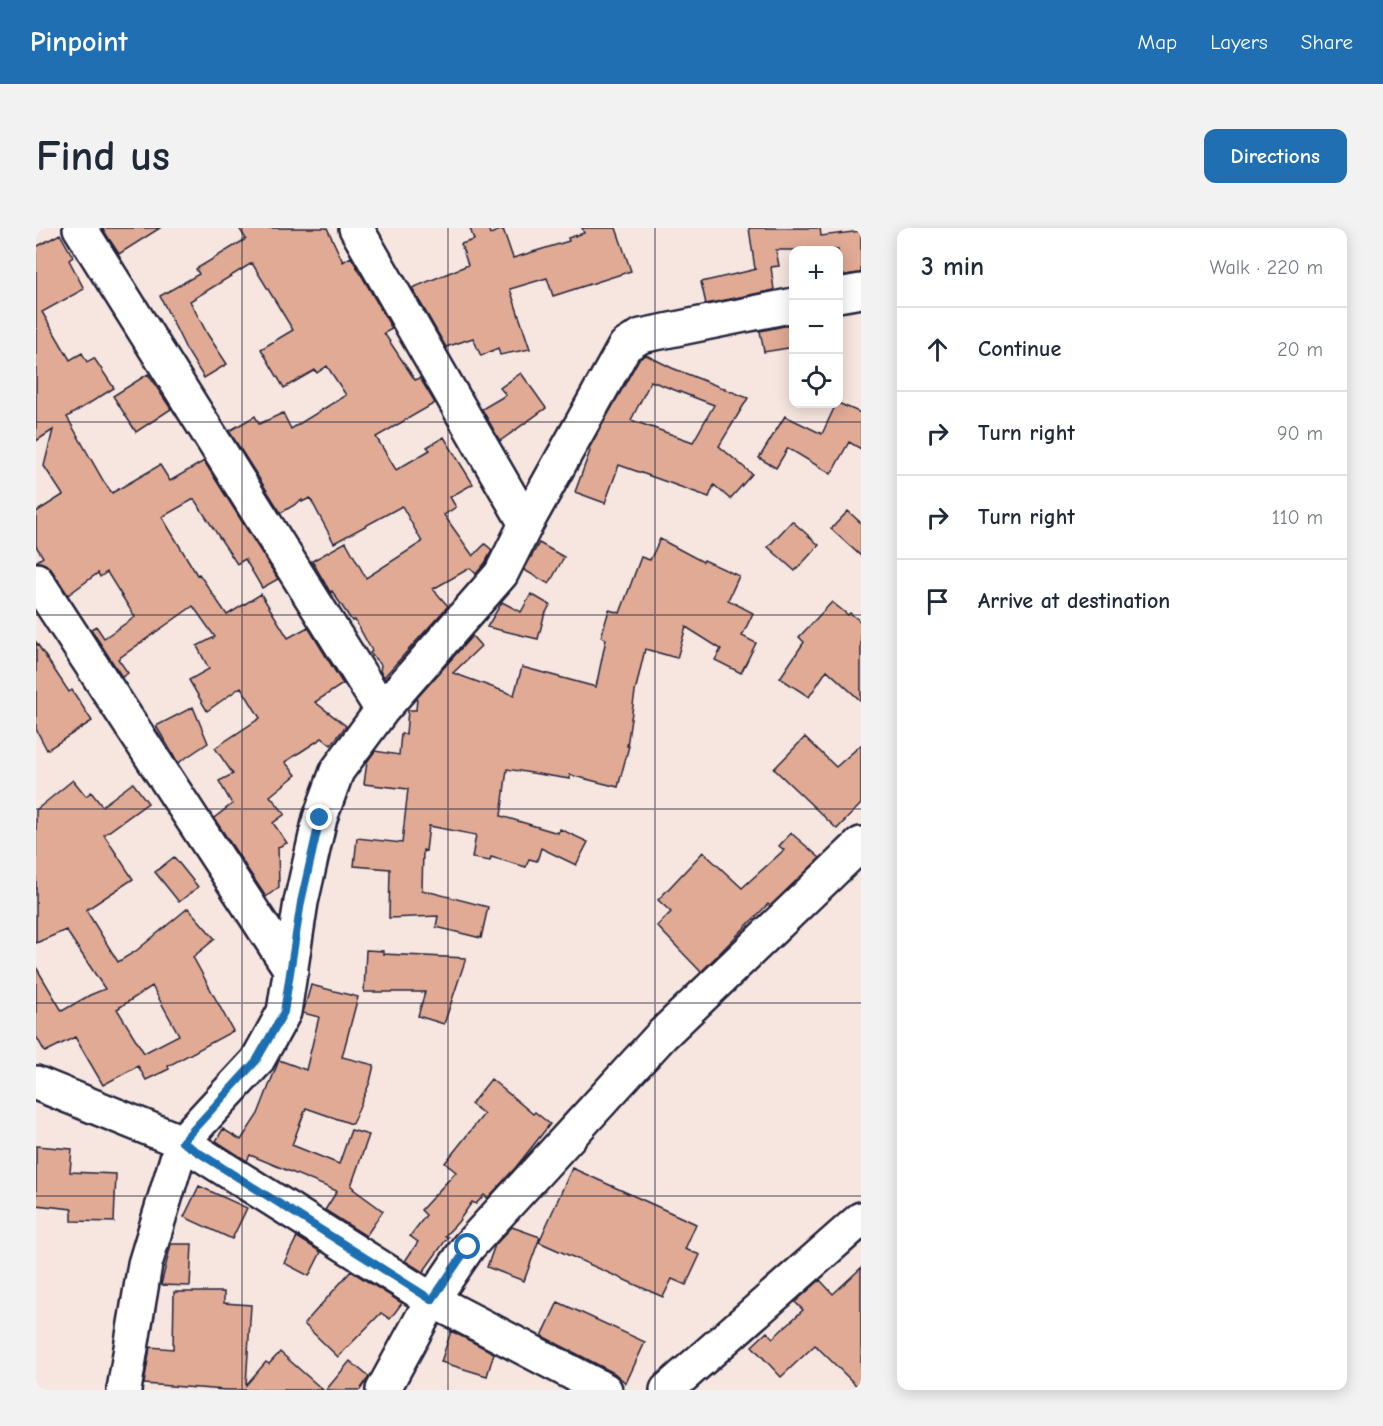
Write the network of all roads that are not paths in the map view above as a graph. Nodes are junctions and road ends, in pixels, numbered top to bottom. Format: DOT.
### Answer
graph roads {
  1 [pos="80,228"];
  2 [pos="356,228"];
  3 [pos="861,291"];
  4 [pos="843,295"];
  5 [pos="789,306"];
  6 [pos="526,524"];
  7 [pos="36,580"];
  8 [pos="382,710"];
  9 [pos="861,844"];
  10 [pos="291,970"];
  11 [pos="36,1083"];
  12 [pos="182,1142"];
  13 [pos="861,1219"];
  14 [pos="432,1300"];
  15 [pos="124,1390"];
  16 [pos="383,1390"];
  17 [pos="605,1390"];
  18 [pos="667,1390"];
  1 -- 8 [label="street"];
  2 -- 6 [label="street"];
  3 -- 4 [label="street"];
  5 -- 6 [label="street"];
  6 -- 8 [label="street"];
  7 -- 10 [label="street"];
  8 -- 10 [label="street"];
  9 -- 14 [label="street"];
  10 -- 12 [label="street"];
  11 -- 12 [label="street"];
  12 -- 14 [label="street"];
  12 -- 15 [label="street"];
  13 -- 18 [label="street"];
  14 -- 16 [label="street"];
  14 -- 17 [label="street"];
}
